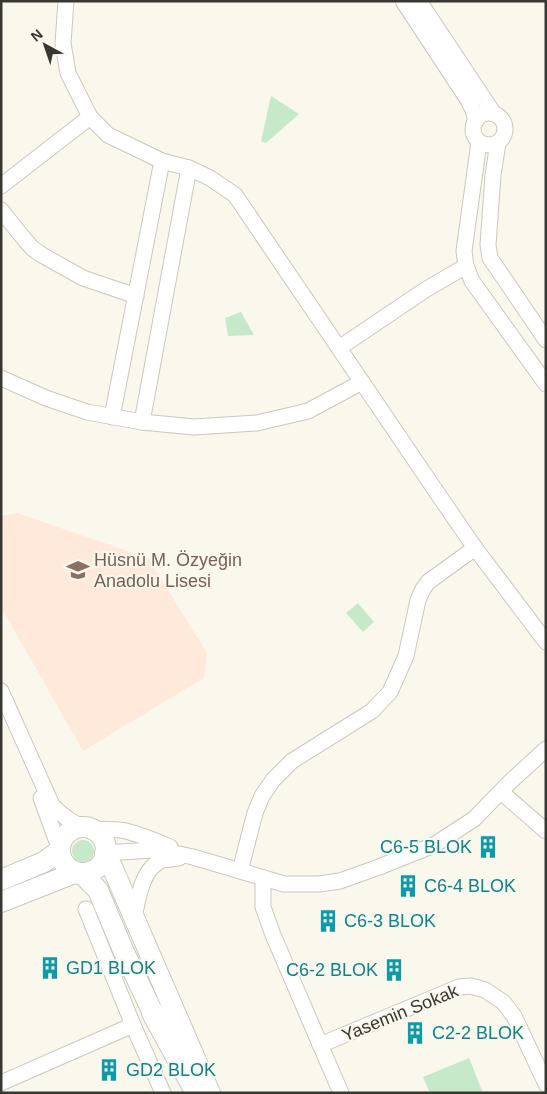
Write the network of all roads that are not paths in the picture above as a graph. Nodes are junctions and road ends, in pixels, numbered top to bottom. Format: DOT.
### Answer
graph roads {
  1 [pos="66,1"];
  2 [pos="403,1"];
  3 [pos="419,1"];
  4 [pos="494,114"];
  5 [pos="90,117"];
  6 [pos="476,121"];
  7 [pos="479,142"];
  8 [pos="498,143"];
  9 [pos="162,161"];
  10 [pos="188,168"];
  11 [pos="1,186"];
  12 [pos="1,210"];
  13 [pos="466,266"];
  14 [pos="136,296"];
  15 [pos="546,340"];
  16 [pos="339,348"];
  17 [pos="1,378"];
  18 [pos="362,382"];
  19 [pos="546,384"];
  20 [pos="112,417"];
  21 [pos="142,422"];
  22 [pos="475,548"];
  23 [pos="546,642"];
  24 [pos="1,692"];
  25 [pos="1,707"];
  26 [pos="546,749"];
  27 [pos="501,792"];
  28 [pos="87,828"];
  29 [pos="546,831"];
  30 [pos="60,850"];
  31 [pos="105,853"];
  32 [pos="193,857"];
  33 [pos="240,872"];
  34 [pos="81,873"];
  35 [pos="263,878"];
  36 [pos="1,880"];
  37 [pos="1,902"];
  38 [pos="86,909"];
  39 [pos="134,918"];
  40 [pos="153,1013"];
  41 [pos="133,1025"];
  42 [pos="320,1045"];
  43 [pos="1,1083"];
  44 [pos="546,1084"];
  45 [pos="163,1093"];
  46 [pos="190,1093"];
  47 [pos="197,1093"];
  48 [pos="210,1093"];
  49 [pos="341,1093"];
  1 -- 5 [label="street"];
  2 -- 6 [label="street"];
  3 -- 4 [label="street"];
  4 -- 6 [label="street"];
  4 -- 8 [label="street"];
  5 -- 9 [label="street"];
  5 -- 11 [label="street"];
  6 -- 7 [label="street"];
  7 -- 8 [label="street"];
  7 -- 13 [label="street"];
  8 -- 15 [label="street"];
  9 -- 10 [label="street"];
  9 -- 14 [label="street"];
  10 -- 16 [label="street"];
  10 -- 21 [label="street"];
  12 -- 14 [label="street"];
  13 -- 16 [label="street"];
  13 -- 19 [label="street"];
  14 -- 20 [label="street"];
  16 -- 18 [label="street"];
  17 -- 20 [label="street"];
  18 -- 21 [label="street"];
  18 -- 22 [label="street"];
  20 -- 21 [label="street"];
  22 -- 23 [label="street"];
  22 -- 33 [label="street"];
  24 -- 28 [label="street"];
  25 -- 30 [label="street"];
  26 -- 27 [label="street"];
  27 -- 29 [label="street"];
  27 -- 35 [label="street"];
  28 -- 30 [label="main road"];
  28 -- 31 [label="main road"];
  28 -- 32 [label="street"];
  30 -- 34 [label="main road"];
  30 -- 36 [label="main road"];
  31 -- 32 [label="street"];
  31 -- 34 [label="main road"];
  31 -- 39 [label="main road"];
  32 -- 33 [label="street"];
  32 -- 39 [label="street"];
  33 -- 35 [label="street"];
  34 -- 37 [label="main road"];
  34 -- 40 [label="main road"];
  35 -- 42 [label="street"];
  38 -- 41 [label="street"];
  39 -- 48 [label="main road"];
  40 -- 46 [label="highway"];
  40 -- 47 [label="highway"];
  41 -- 43 [label="street"];
  41 -- 45 [label="street"];
  42 -- 44 [label="street, Yasemin Sokak"];
  42 -- 49 [label="street"];
}
